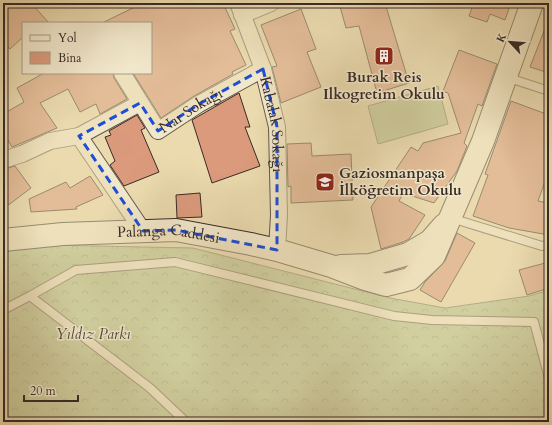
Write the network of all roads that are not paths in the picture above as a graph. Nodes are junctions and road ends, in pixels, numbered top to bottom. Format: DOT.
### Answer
graph roads {
  1 [pos="270,3"];
  2 [pos="532,3"];
  3 [pos="240,9"];
  4 [pos="263,69"];
  5 [pos="123,74"];
  6 [pos="506,77"];
  7 [pos="549,91"];
  8 [pos="140,103"];
  9 [pos="79,136"];
  10 [pos="3,160"];
  11 [pos="450,218"];
  12 [pos="143,231"];
  13 [pos="3,240"];
  14 [pos="549,245"];
  15 [pos="277,250"];
  16 [pos="30,296"];
  17 [pos="3,310"];
  18 [pos="549,378"];
  19 [pos="186,422"];
  1 -- 3 [label="street"];
  2 -- 6 [label="main road, Palanga Caddesi"];
  3 -- 4 [label="street, Kabalak Sokağı"];
  4 -- 8 [label="street, Nar Sokağı"];
  4 -- 15 [label="street, Kabalak Sokağı"];
  5 -- 8 [label="street, Nar Sokağı"];
  6 -- 7 [label="lane"];
  6 -- 11 [label="main road, Palanga Caddesi"];
  8 -- 9 [label="street"];
  9 -- 10 [label="street"];
  9 -- 12 [label="street"];
  11 -- 14 [label="lane"];
  11 -- 15 [label="main road, Palanga Caddesi"];
  12 -- 13 [label="main road, Palanga Caddesi"];
  12 -- 15 [label="main road, Palanga Caddesi"];
  16 -- 17 [label="lane"];
  16 -- 18 [label="lane"];
  16 -- 19 [label="lane"];
}
